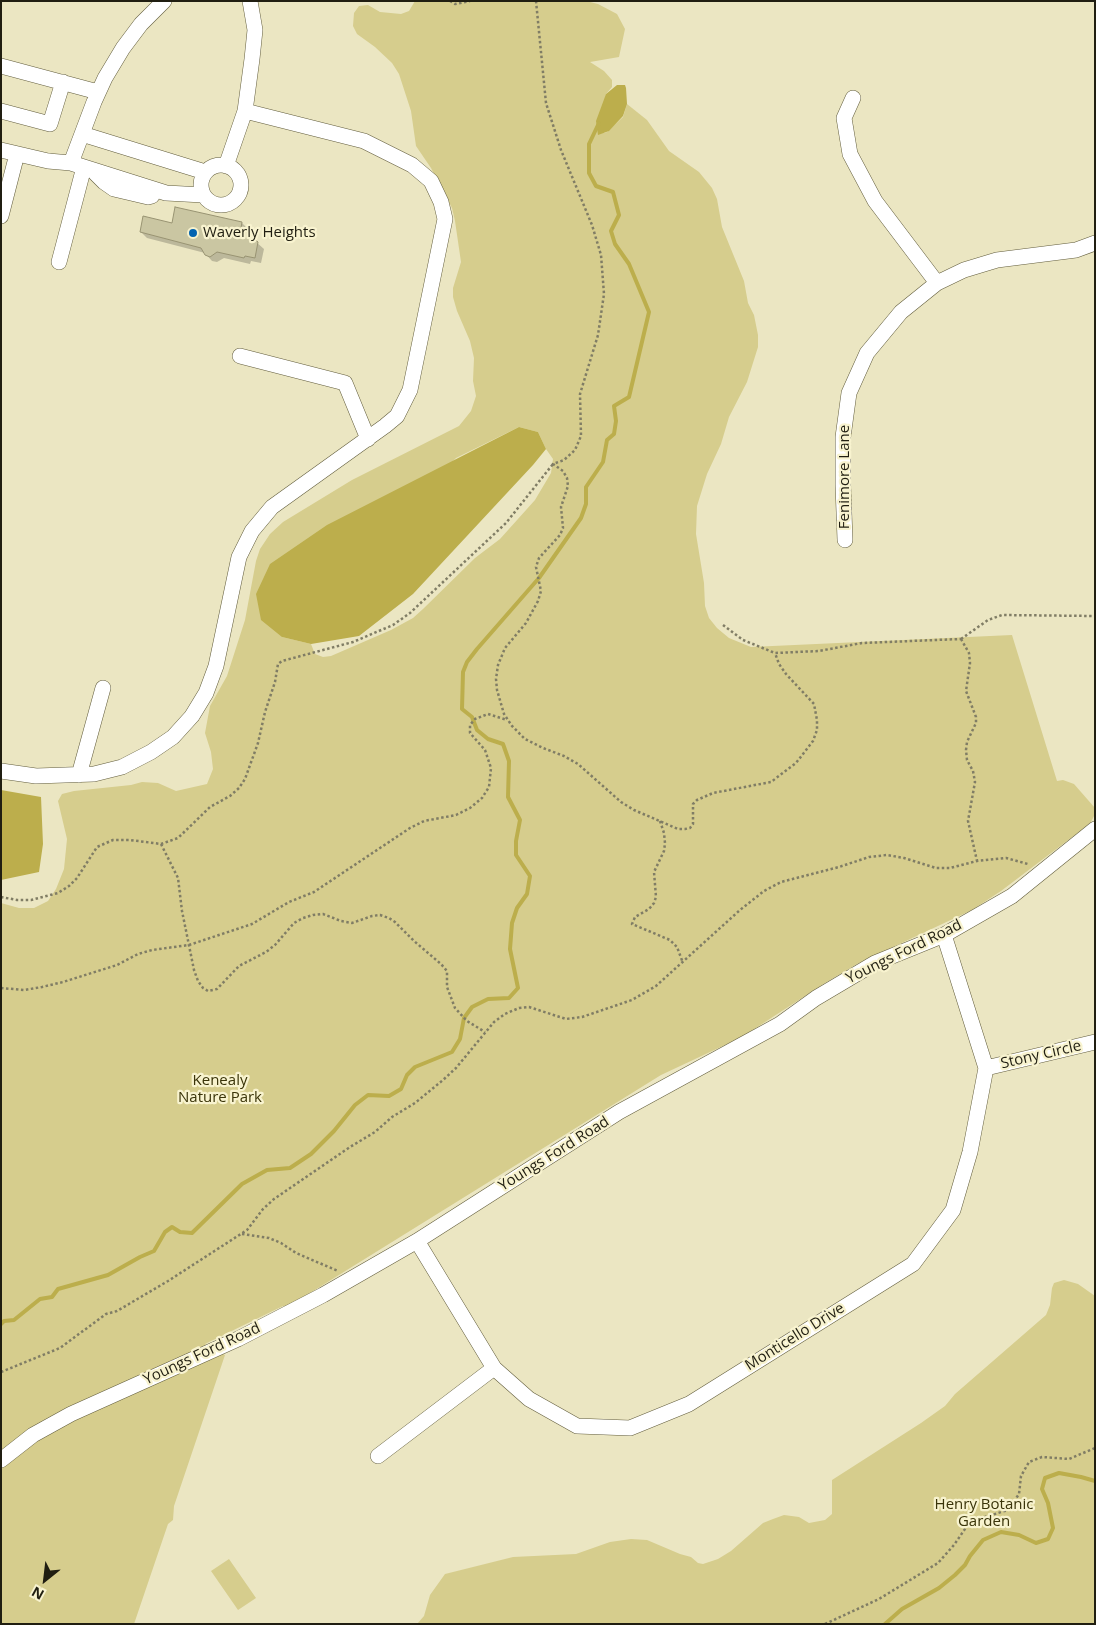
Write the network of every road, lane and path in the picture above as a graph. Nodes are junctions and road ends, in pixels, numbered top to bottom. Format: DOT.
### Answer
graph roads {
  1 [pos="164,1"];
  2 [pos="250,1"];
  3 [pos="450,1"];
  4 [pos="470,1"];
  5 [pos="536,1"];
  6 [pos="1,66"];
  7 [pos="63,82"];
  8 [pos="98,92"];
  9 [pos="854,98"];
  10 [pos="1,111"];
  11 [pos="245,111"];
  12 [pos="82,134"];
  13 [pos="1,150"];
  14 [pos="17,154"];
  15 [pos="83,166"];
  16 [pos="226,166"];
  17 [pos="205,172"];
  18 [pos="203,195"];
  19 [pos="2,210"];
  20 [pos="1095,243"];
  21 [pos="59,262"];
  22 [pos="936,283"];
  23 [pos="240,356"];
  24 [pos="368,439"];
  25 [pos="553,464"];
  26 [pos="845,540"];
  27 [pos="1095,616"];
  28 [pos="723,625"];
  29 [pos="961,639"];
  30 [pos="775,653"];
  31 [pos="103,688"];
  32 [pos="507,720"];
  33 [pos="1,771"];
  34 [pos="79,775"];
  35 [pos="660,820"];
  36 [pos="1095,829"];
  37 [pos="161,844"];
  38 [pos="977,861"];
  39 [pos="1044,870"];
  40 [pos="1,897"];
  41 [pos="944,935"];
  42 [pos="189,945"];
  43 [pos="683,963"];
  44 [pos="1,988"];
  45 [pos="485,1032"];
  46 [pos="1095,1042"];
  47 [pos="986,1068"];
  48 [pos="242,1234"];
  49 [pos="417,1241"];
  50 [pos="347,1281"];
  51 [pos="494,1368"];
  52 [pos="1,1372"];
  53 [pos="1095,1448"];
  54 [pos="378,1456"];
  55 [pos="1,1460"];
  56 [pos="825,1624"];
  1 -- 8 [label="street"];
  2 -- 11 [label="street"];
  3 -- 4 [label="path"];
  5 -- 25 [label="path"];
  6 -- 7 [label="street"];
  7 -- 8 [label="street"];
  7 -- 10 [label="street"];
  8 -- 12 [label="street"];
  9 -- 22 [label="street"];
  11 -- 16 [label="street"];
  11 -- 24 [label="street"];
  12 -- 15 [label="street"];
  12 -- 17 [label="street"];
  13 -- 14 [label="street"];
  14 -- 15 [label="street"];
  14 -- 19 [label="street"];
  15 -- 18 [label="street"];
  15 -- 21 [label="street"];
  16 -- 17 [label="street"];
  16 -- 18 [label="street"];
  17 -- 18 [label="street"];
  20 -- 22 [label="street, Fenimore Lane"];
  22 -- 26 [label="street, Fenimore Lane"];
  23 -- 24 [label="street"];
  24 -- 34 [label="street"];
  25 -- 32 [label="path"];
  25 -- 37 [label="path"];
  27 -- 29 [label="path"];
  28 -- 30 [label="path"];
  29 -- 30 [label="path"];
  29 -- 38 [label="path"];
  30 -- 35 [label="path"];
  31 -- 34 [label="street"];
  32 -- 35 [label="path"];
  32 -- 42 [label="path"];
  33 -- 34 [label="street"];
  35 -- 43 [label="path"];
  36 -- 39 [label="street, Youngs Ford Road"];
  37 -- 40 [label="path"];
  37 -- 42 [label="path"];
  38 -- 39 [label="path"];
  38 -- 43 [label="path"];
  39 -- 41 [label="street, Youngs Ford Road"];
  41 -- 47 [label="street, Monticello Drive"];
  41 -- 49 [label="street, Youngs Ford Road"];
  42 -- 44 [label="path"];
  42 -- 45 [label="path"];
  43 -- 45 [label="path"];
  45 -- 48 [label="path"];
  46 -- 47 [label="street, Stony Circle"];
  47 -- 51 [label="street, Monticello Drive"];
  48 -- 50 [label="path"];
  48 -- 52 [label="path"];
  49 -- 50 [label="street, Youngs Ford Road"];
  49 -- 51 [label="street, Monticello Drive"];
  50 -- 55 [label="street, Youngs Ford Road"];
  51 -- 54 [label="street"];
  53 -- 56 [label="path"];
}
